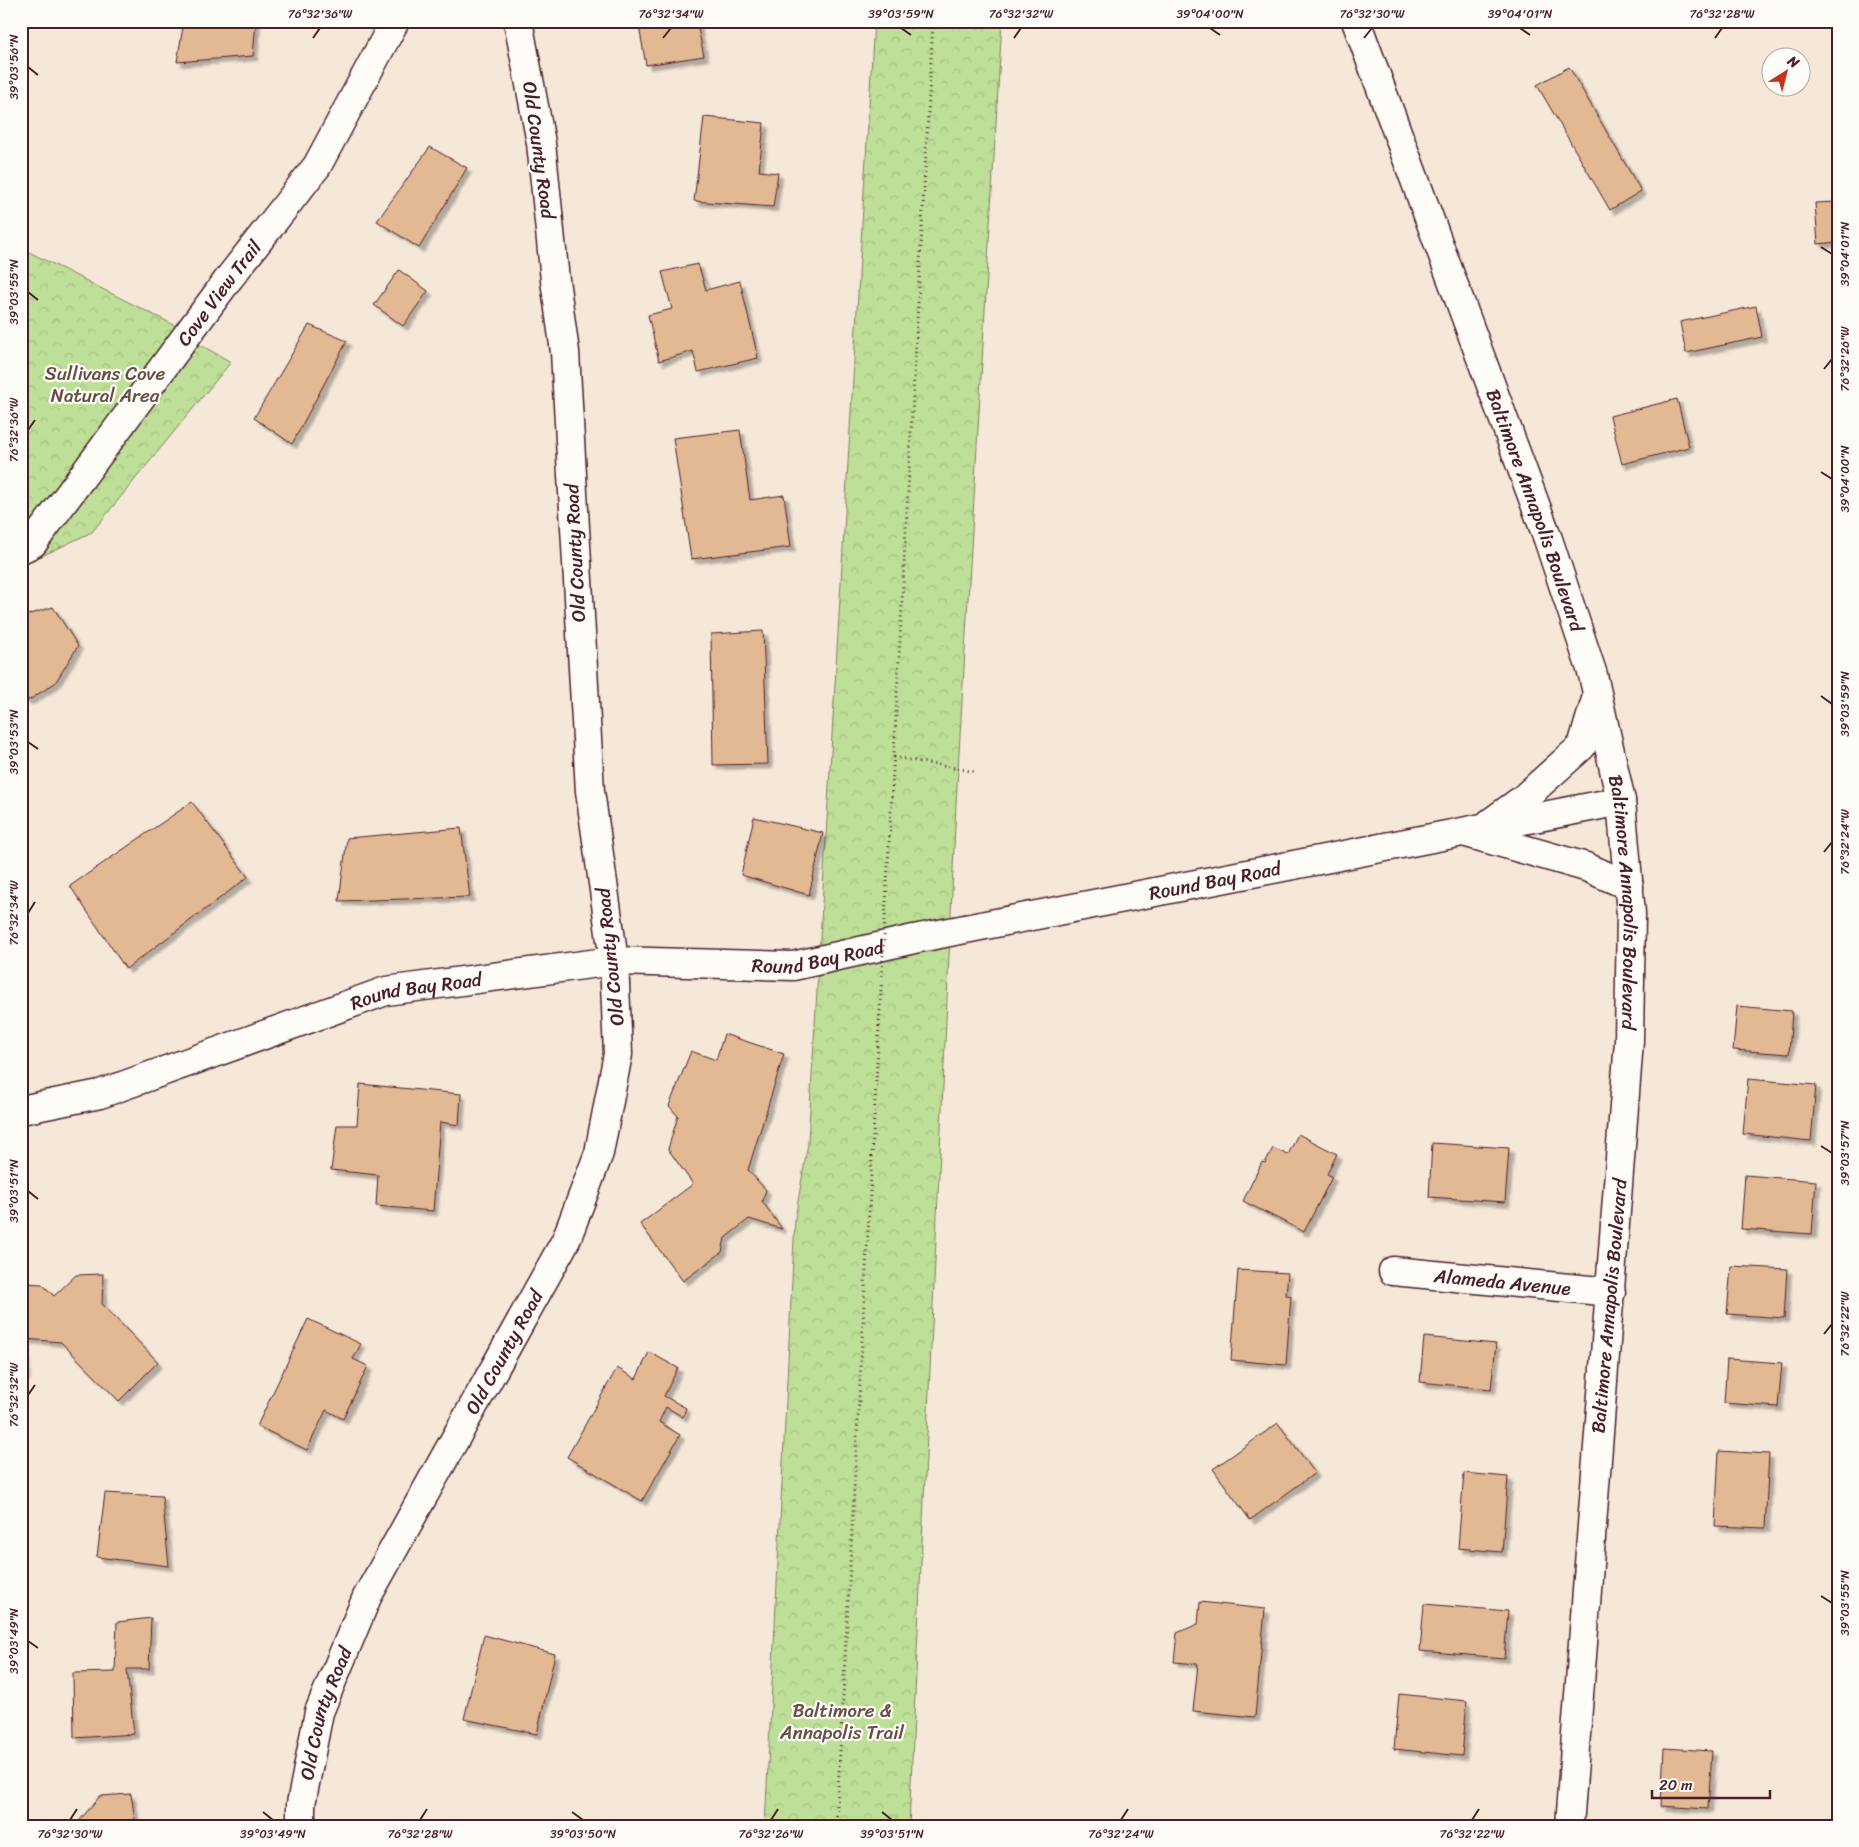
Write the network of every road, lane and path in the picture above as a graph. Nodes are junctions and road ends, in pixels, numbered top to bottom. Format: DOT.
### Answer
graph roads {
  1 [pos="394,21"];
  2 [pos="518,21"];
  3 [pos="933,21"];
  4 [pos="1356,21"];
  5 [pos="21,549"];
  6 [pos="1598,695"];
  7 [pos="894,757"];
  8 [pos="976,772"];
  9 [pos="1621,801"];
  10 [pos="1474,830"];
  11 [pos="1629,886"];
  12 [pos="614,961"];
  13 [pos="21,1110"];
  14 [pos="1393,1271"];
  15 [pos="1611,1292"];
  16 [pos="301,1826"];
  17 [pos="836,1826"];
  18 [pos="1570,1826"];
  1 -- 5 [label="street, Cove View Trail"];
  2 -- 12 [label="street, Old County Road"];
  3 -- 7 [label="path"];
  4 -- 6 [label="street, Baltimore Annapolis Boulevard"];
  6 -- 9 [label="street, Baltimore Annapolis Boulevard"];
  6 -- 10 [label="street"];
  7 -- 8 [label="path"];
  7 -- 17 [label="path, bridge"];
  9 -- 10 [label="street, Round Bay Road"];
  9 -- 11 [label="street, Baltimore Annapolis Boulevard"];
  10 -- 11 [label="street"];
  10 -- 12 [label="street, Round Bay Road"];
  11 -- 15 [label="street, Baltimore Annapolis Boulevard"];
  12 -- 13 [label="street, Round Bay Road"];
  12 -- 16 [label="street, Old County Road"];
  14 -- 15 [label="street, Alameda Avenue"];
  15 -- 18 [label="street, Baltimore Annapolis Boulevard"];
}
